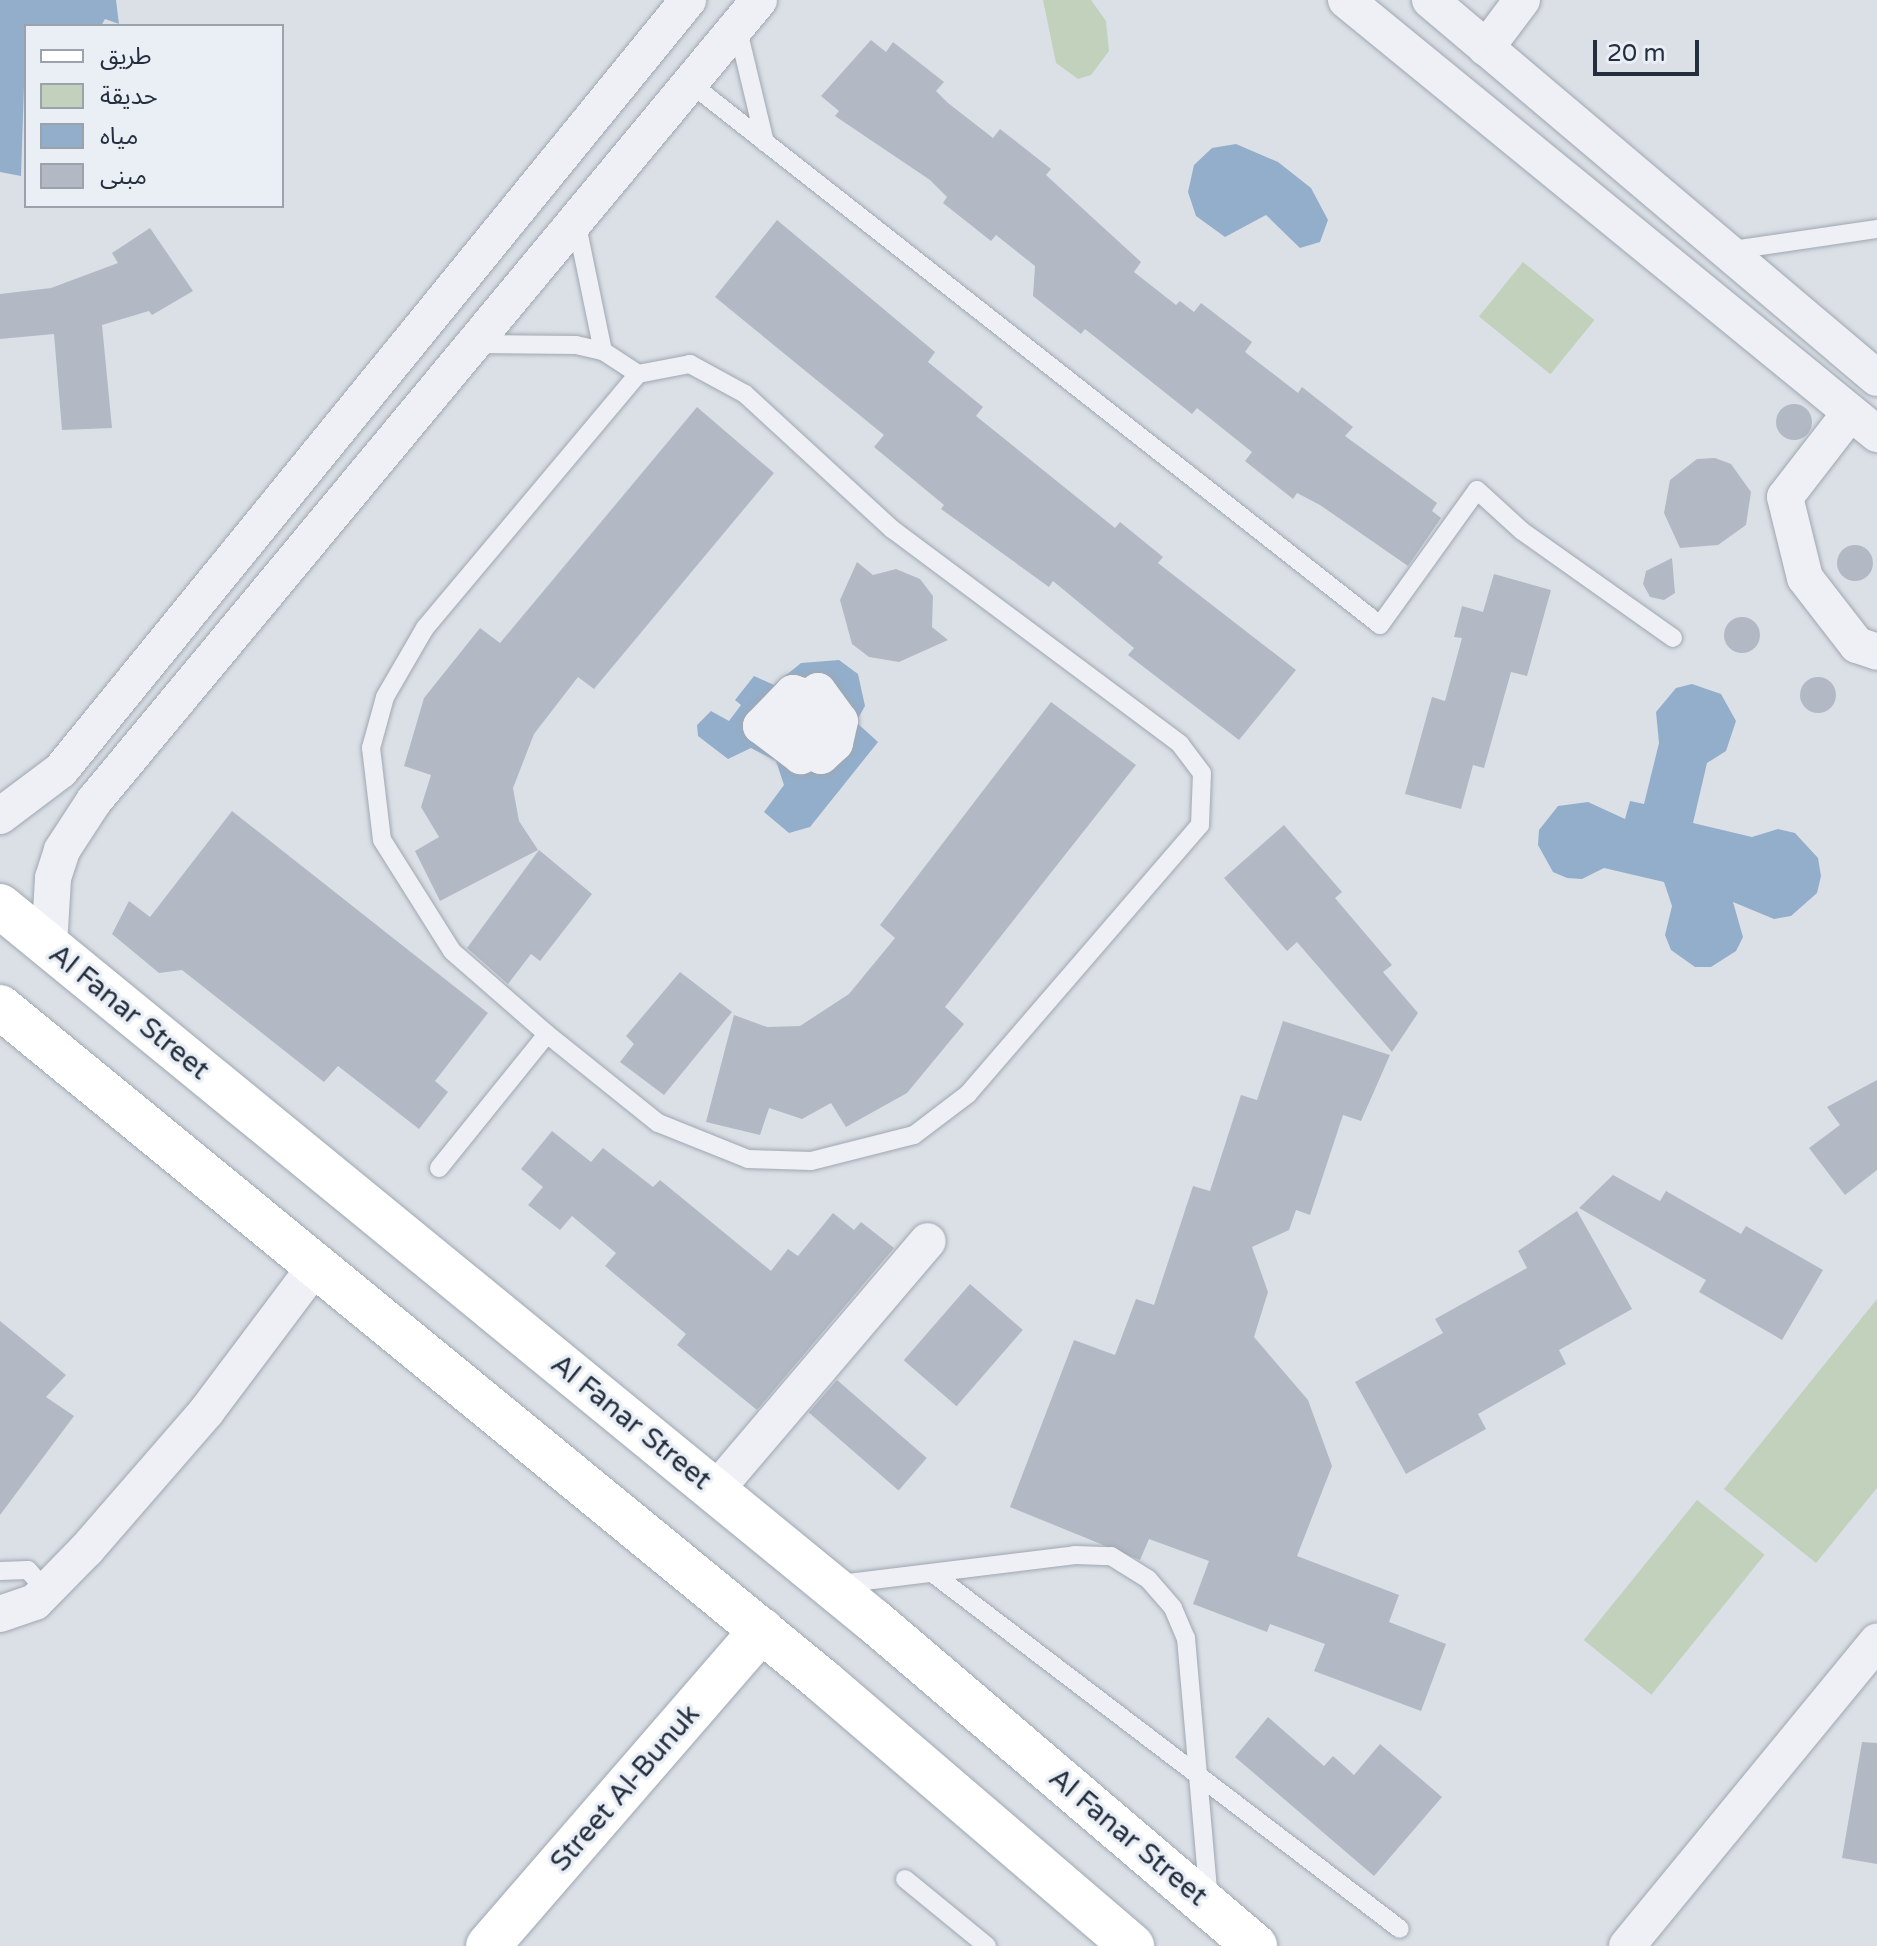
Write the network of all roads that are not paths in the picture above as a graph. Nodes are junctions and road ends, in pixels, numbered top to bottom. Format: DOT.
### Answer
graph roads {
  1 [pos="688,0"];
  2 [pos="1346,0"];
  3 [pos="1430,0"];
  4 [pos="1522,0"];
  5 [pos="748,13"];
  6 [pos="1486,48"];
  7 [pos="690,83"];
  8 [pos="765,143"];
  9 [pos="576,221"];
  10 [pos="1877,229"];
  11 [pos="1726,251"];
  12 [pos="473,344"];
  13 [pos="603,351"];
  14 [pos="638,374"];
  15 [pos="1877,378"];
  16 [pos="1864,424"];
  17 [pos="1673,638"];
  18 [pos="1877,652"];
  19 [pos="0,816"];
  20 [pos="0,906"];
  21 [pos="49,946"];
  22 [pos="0,1007"];
  23 [pos="547,1034"];
  24 [pos="439,1168"];
  25 [pos="928,1241"];
  26 [pos="314,1268"];
  27 [pos="715,1491"];
  28 [pos="0,1571"];
  29 [pos="935,1575"];
  30 [pos="829,1584"];
  31 [pos="47,1592"];
  32 [pos="0,1614"];
  33 [pos="762,1630"];
  34 [pos="1877,1642"];
  35 [pos="1200,1778"];
  36 [pos="905,1879"];
  37 [pos="1210,1906"];
  38 [pos="1400,1929"];
  39 [pos="488,1946"];
  40 [pos="987,1946"];
  41 [pos="1132,1946"];
  42 [pos="1255,1946"];
  43 [pos="1627,1946"];
  1 -- 19 [label="street"];
  2 -- 16 [label="street"];
  3 -- 6 [label="street"];
  4 -- 6 [label="street"];
  5 -- 7 [label="street"];
  5 -- 8 [label="lane"];
  6 -- 11 [label="street"];
  7 -- 8 [label="lane"];
  7 -- 9 [label="street"];
  8 -- 17 [label="lane"];
  9 -- 12 [label="street"];
  9 -- 13 [label="lane"];
  10 -- 11 [label="lane"];
  11 -- 15 [label="street"];
  12 -- 13 [label="lane"];
  12 -- 21 [label="street"];
  13 -- 14 [label="lane"];
  14 -- 23 [label="lane"];
  14 -- 23 [label="lane"];
  16 -- 18 [label="street"];
  20 -- 21 [label="main road, Al Fanar Street"];
  21 -- 27 [label="main road, Al Fanar Street"];
  22 -- 26 [label="main road"];
  23 -- 24 [label="lane"];
  25 -- 27 [label="street"];
  26 -- 31 [label="street"];
  26 -- 33 [label="main road"];
  27 -- 30 [label="main road, Al Fanar Street"];
  28 -- 31 [label="lane"];
  29 -- 30 [label="lane"];
  29 -- 35 [label="lane"];
  29 -- 35 [label="lane"];
  30 -- 37 [label="main road, Al Fanar Street"];
  31 -- 32 [label="street"];
  33 -- 39 [label="main road, Street Al-Bunuk"];
  33 -- 41 [label="main road"];
  34 -- 43 [label="street"];
  35 -- 37 [label="lane"];
  35 -- 38 [label="lane"];
  36 -- 40 [label="lane"];
  37 -- 42 [label="main road, Al Fanar Street"];
}
